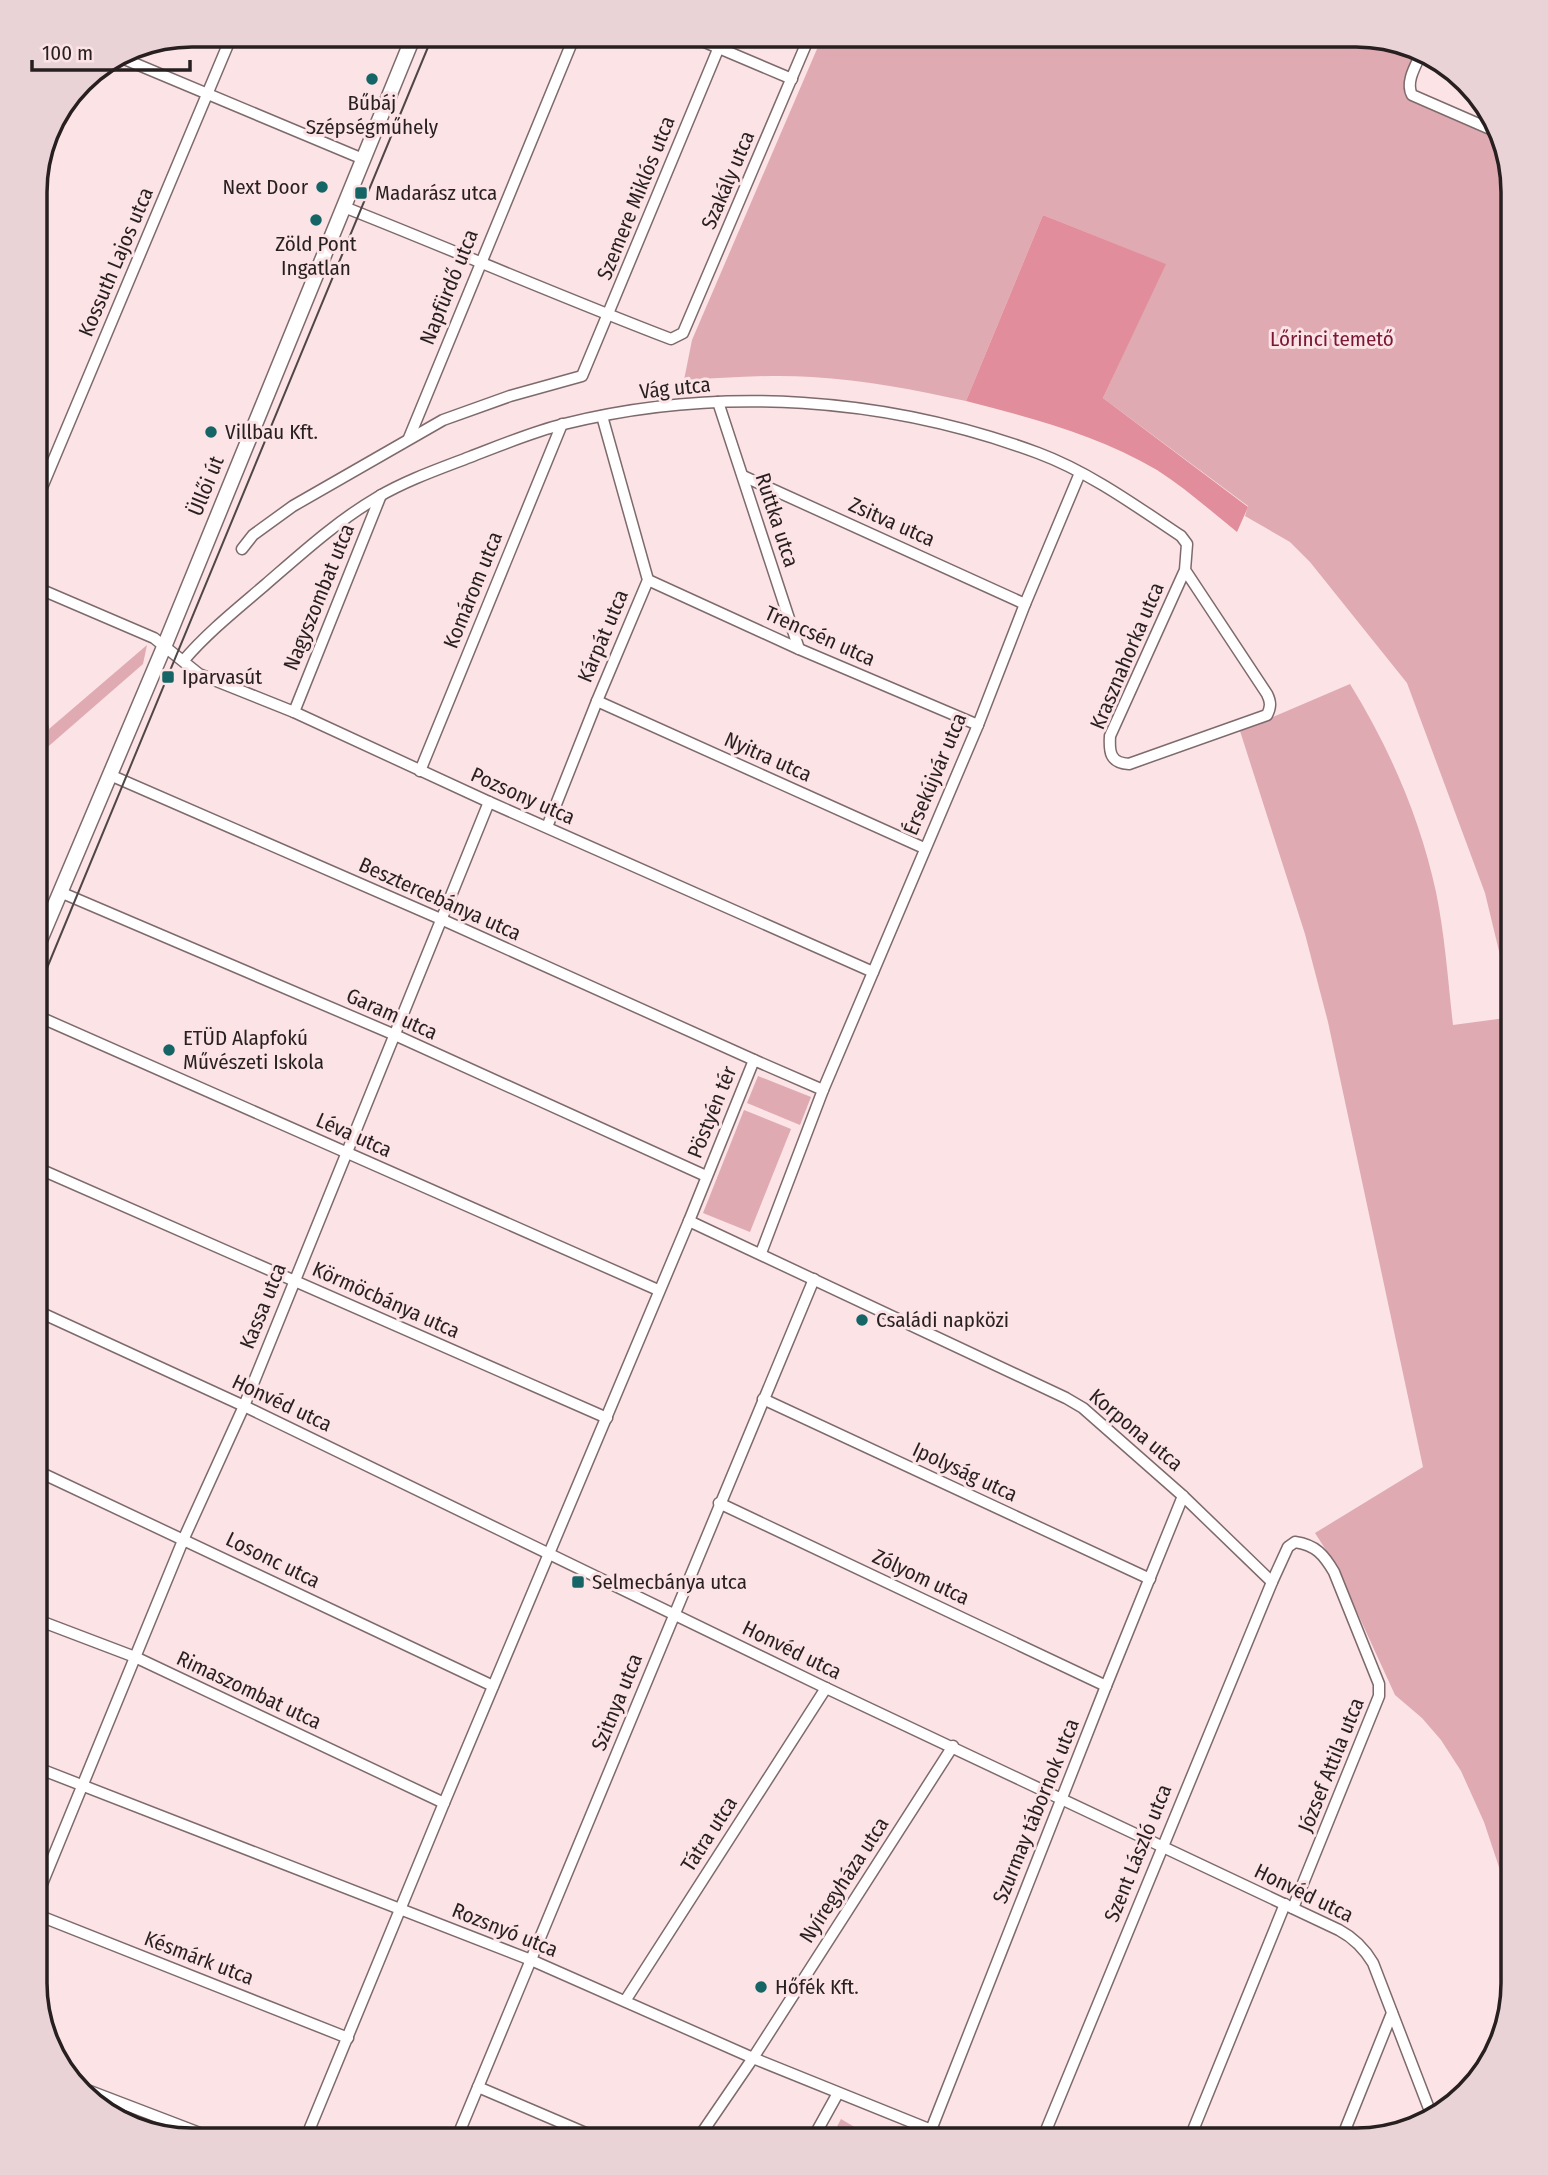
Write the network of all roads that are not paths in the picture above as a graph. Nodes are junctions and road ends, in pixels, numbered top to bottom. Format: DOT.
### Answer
graph roads {
  1 [pos="227,47"];
  2 [pos="409,47"];
  3 [pos="570,47"];
  4 [pos="719,47"];
  5 [pos="720,47"];
  6 [pos="805,48"];
  7 [pos="130,61"];
  8 [pos="1418,62"];
  9 [pos="792,79"];
  10 [pos="208,94"];
  11 [pos="1485,127"];
  12 [pos="363,159"];
  13 [pos="344,207"];
  14 [pos="480,261"];
  15 [pos="609,316"];
  16 [pos="718,402"];
  17 [pos="602,416"];
  18 [pos="562,424"];
  19 [pos="408,438"];
  20 [pos="1080,473"];
  21 [pos="48,474"];
  22 [pos="743,476"];
  23 [pos="381,495"];
  24 [pos="242,549"];
  25 [pos="1185,569"];
  26 [pos="648,580"];
  27 [pos="48,592"];
  28 [pos="1025,604"];
  29 [pos="164,647"];
  30 [pos="799,649"];
  31 [pos="184,660"];
  32 [pos="597,701"];
  33 [pos="294,712"];
  34 [pos="978,725"];
  35 [pos="420,771"];
  36 [pos="110,775"];
  37 [pos="489,802"];
  38 [pos="547,827"];
  39 [pos="924,848"];
  40 [pos="60,891"];
  41 [pos="443,920"];
  42 [pos="48,921"];
  43 [pos="873,972"];
  44 [pos="48,1021"];
  45 [pos="395,1035"];
  46 [pos="754,1060"];
  47 [pos="823,1090"];
  48 [pos="346,1153"];
  49 [pos="47,1172"];
  50 [pos="706,1176"];
  51 [pos="689,1221"];
  52 [pos="761,1253"];
  53 [pos="814,1279"];
  54 [pos="294,1280"];
  55 [pos="658,1290"];
  56 [pos="47,1316"];
  57 [pos="763,1399"];
  58 [pos="244,1405"];
  59 [pos="607,1418"];
  60 [pos="47,1476"];
  61 [pos="1183,1496"];
  62 [pos="719,1503"];
  63 [pos="184,1538"];
  64 [pos="549,1553"];
  65 [pos="1150,1579"];
  66 [pos="1272,1582"];
  67 [pos="674,1614"];
  68 [pos="47,1624"];
  69 [pos="135,1657"];
  70 [pos="493,1686"];
  71 [pos="1106,1686"];
  72 [pos="826,1688"];
  73 [pos="953,1746"];
  74 [pos="47,1772"];
  75 [pos="83,1786"];
  76 [pos="1061,1799"];
  77 [pos="444,1803"];
  78 [pos="1162,1846"];
  79 [pos="47,1871"];
  80 [pos="1289,1906"];
  81 [pos="401,1910"];
  82 [pos="47,1919"];
  83 [pos="531,1960"];
  84 [pos="625,2001"];
  85 [pos="1392,2013"];
  86 [pos="348,2038"];
  87 [pos="753,2058"];
  88 [pos="478,2087"];
  89 [pos="838,2093"];
  90 [pos="101,2095"];
  91 [pos="1429,2108"];
  92 [pos="184,2127"];
  93 [pos="310,2127"];
  94 [pos="461,2127"];
  95 [pos="572,2127"];
  96 [pos="706,2127"];
  97 [pos="819,2128"];
  98 [pos="913,2128"];
  99 [pos="932,2128"];
  100 [pos="1047,2128"];
  101 [pos="1194,2128"];
  102 [pos="1346,2128"];
  1 -- 10 [label="street, Kossuth Lajos utca"];
  2 -- 12 [label="main road, Üllői út"];
  3 -- 14 [label="street, Napfürdő utca"];
  4 -- 15 [label="street, Szemere Miklós utca"];
  5 -- 9 [label="street"];
  6 -- 9 [label="street, Szakály utca"];
  7 -- 10 [label="street"];
  8 -- 11 [label="street"];
  9 -- 15 [label="street, Szakály utca"];
  10 -- 12 [label="street"];
  10 -- 21 [label="street, Kossuth Lajos utca"];
  12 -- 13 [label="main road, Üllői út"];
  13 -- 14 [label="street"];
  13 -- 29 [label="main road, Üllői út"];
  14 -- 15 [label="street"];
  14 -- 19 [label="street, Napfürdő utca"];
  15 -- 19 [label="street, Szemere Miklós utca"];
  16 -- 17 [label="street, Vág utca"];
  16 -- 20 [label="street, Vág utca"];
  16 -- 22 [label="street, Ruttka utca"];
  17 -- 18 [label="street, Vág utca"];
  17 -- 26 [label="street, Kárpát utca"];
  18 -- 23 [label="street, Vág utca"];
  18 -- 35 [label="street, Komárom utca"];
  19 -- 24 [label="street"];
  20 -- 25 [label="street, Vág utca"];
  20 -- 28 [label="street, Érsekújvár utca"];
  22 -- 28 [label="street, Zsitva utca"];
  22 -- 30 [label="street, Ruttka utca"];
  23 -- 31 [label="street, Vág utca"];
  23 -- 33 [label="street, Nagyszombat utca"];
  25 -- 25 [label="street, Krasznahorka utca"];
  26 -- 30 [label="street, Trencsén utca"];
  26 -- 32 [label="street, Kárpát utca"];
  27 -- 29 [label="street, Pozsony utca"];
  28 -- 34 [label="street, Érsekújvár utca"];
  29 -- 31 [label="street, Pozsony utca"];
  29 -- 36 [label="main road, Üllői út"];
  30 -- 34 [label="street, Trencsén utca"];
  31 -- 33 [label="street, Pozsony utca"];
  32 -- 38 [label="street, Kárpát utca"];
  32 -- 39 [label="street, Nyitra utca"];
  33 -- 35 [label="street, Pozsony utca"];
  34 -- 39 [label="street, Érsekújvár utca"];
  35 -- 37 [label="street, Pozsony utca"];
  36 -- 40 [label="main road, Üllői út"];
  36 -- 41 [label="street, Besztercebánya utca"];
  37 -- 38 [label="street, Pozsony utca"];
  37 -- 41 [label="street, Kassa utca"];
  38 -- 43 [label="street, Pozsony utca"];
  39 -- 43 [label="street, Érsekújvár utca"];
  40 -- 42 [label="main road, Üllői út"];
  40 -- 45 [label="street, Garam utca"];
  41 -- 45 [label="street, Kassa utca"];
  41 -- 46 [label="street, Besztercebánya utca"];
  43 -- 47 [label="street, Érsekújvár utca"];
  44 -- 48 [label="street, Léva utca"];
  45 -- 48 [label="street, Kassa utca"];
  45 -- 50 [label="street, Garam utca"];
  46 -- 47 [label="street, Pöstyén tér"];
  46 -- 50 [label="street, Pöstyén tér"];
  47 -- 52 [label="street"];
  48 -- 54 [label="street, Kassa utca"];
  48 -- 55 [label="street, Léva utca"];
  49 -- 54 [label="street, Körmöcbánya utca"];
  50 -- 51 [label="street, Pöstyén tér"];
  51 -- 52 [label="street"];
  51 -- 55 [label="street"];
  52 -- 53 [label="street, Korpona utca"];
  53 -- 57 [label="street, Szitnya utca"];
  53 -- 61 [label="street, Korpona utca"];
  54 -- 58 [label="street, Kassa utca"];
  54 -- 59 [label="street, Körmöcbánya utca"];
  55 -- 59 [label="street"];
  56 -- 58 [label="street, Honvéd utca"];
  57 -- 62 [label="street, Szitnya utca"];
  57 -- 65 [label="street, Ipolyság utca"];
  58 -- 63 [label="street, Kassa utca"];
  58 -- 64 [label="street, Honvéd utca"];
  59 -- 64 [label="street"];
  60 -- 63 [label="street, Losonc utca"];
  61 -- 65 [label="street, Szurmay tábornok utca"];
  61 -- 66 [label="street, Korpona utca"];
  62 -- 67 [label="street, Szitnya utca"];
  62 -- 71 [label="street, Zólyom utca"];
  63 -- 69 [label="street, Kassa utca"];
  63 -- 70 [label="street, Losonc utca"];
  64 -- 67 [label="street, Honvéd utca"];
  64 -- 70 [label="street"];
  65 -- 71 [label="street, Szurmay tábornok utca"];
  66 -- 78 [label="street, Szent László utca"];
  66 -- 80 [label="street, József Attila utca"];
  67 -- 72 [label="street, Honvéd utca"];
  67 -- 83 [label="street, Szitnya utca"];
  68 -- 69 [label="street, Rimaszombat utca"];
  69 -- 75 [label="street, Kassa utca"];
  69 -- 77 [label="street, Rimaszombat utca"];
  70 -- 77 [label="street"];
  71 -- 76 [label="street, Szurmay tábornok utca"];
  72 -- 73 [label="street, Honvéd utca"];
  72 -- 84 [label="street, Tátra utca"];
  73 -- 76 [label="street, Honvéd utca"];
  73 -- 87 [label="street, Nyíregyháza utca"];
  74 -- 75 [label="street, Rozsnyó utca"];
  75 -- 79 [label="street, Kassa utca"];
  75 -- 81 [label="street, Rozsnyó utca"];
  76 -- 78 [label="street, Honvéd utca"];
  76 -- 99 [label="street, Szurmay tábornok utca"];
  77 -- 81 [label="street"];
  78 -- 80 [label="street, Honvéd utca"];
  78 -- 100 [label="street, Szent László utca"];
  80 -- 85 [label="street, Honvéd utca"];
  80 -- 101 [label="street, József Attila utca"];
  81 -- 83 [label="street, Rozsnyó utca"];
  81 -- 86 [label="street"];
  82 -- 86 [label="street, Késmárk utca"];
  83 -- 84 [label="street, Rozsnyó utca"];
  83 -- 88 [label="street, Szitnya utca"];
  84 -- 87 [label="street, Rozsnyó utca"];
  85 -- 91 [label="street, Honvéd utca"];
  85 -- 102 [label="street"];
  86 -- 93 [label="street"];
  87 -- 89 [label="street, Rozsnyó utca"];
  87 -- 96 [label="street, Nyíregyháza utca"];
  88 -- 94 [label="street, Szitnya utca"];
  88 -- 95 [label="street"];
  89 -- 97 [label="street"];
  89 -- 98 [label="street, Rozsnyó utca"];
  90 -- 92 [label="street"];
}
